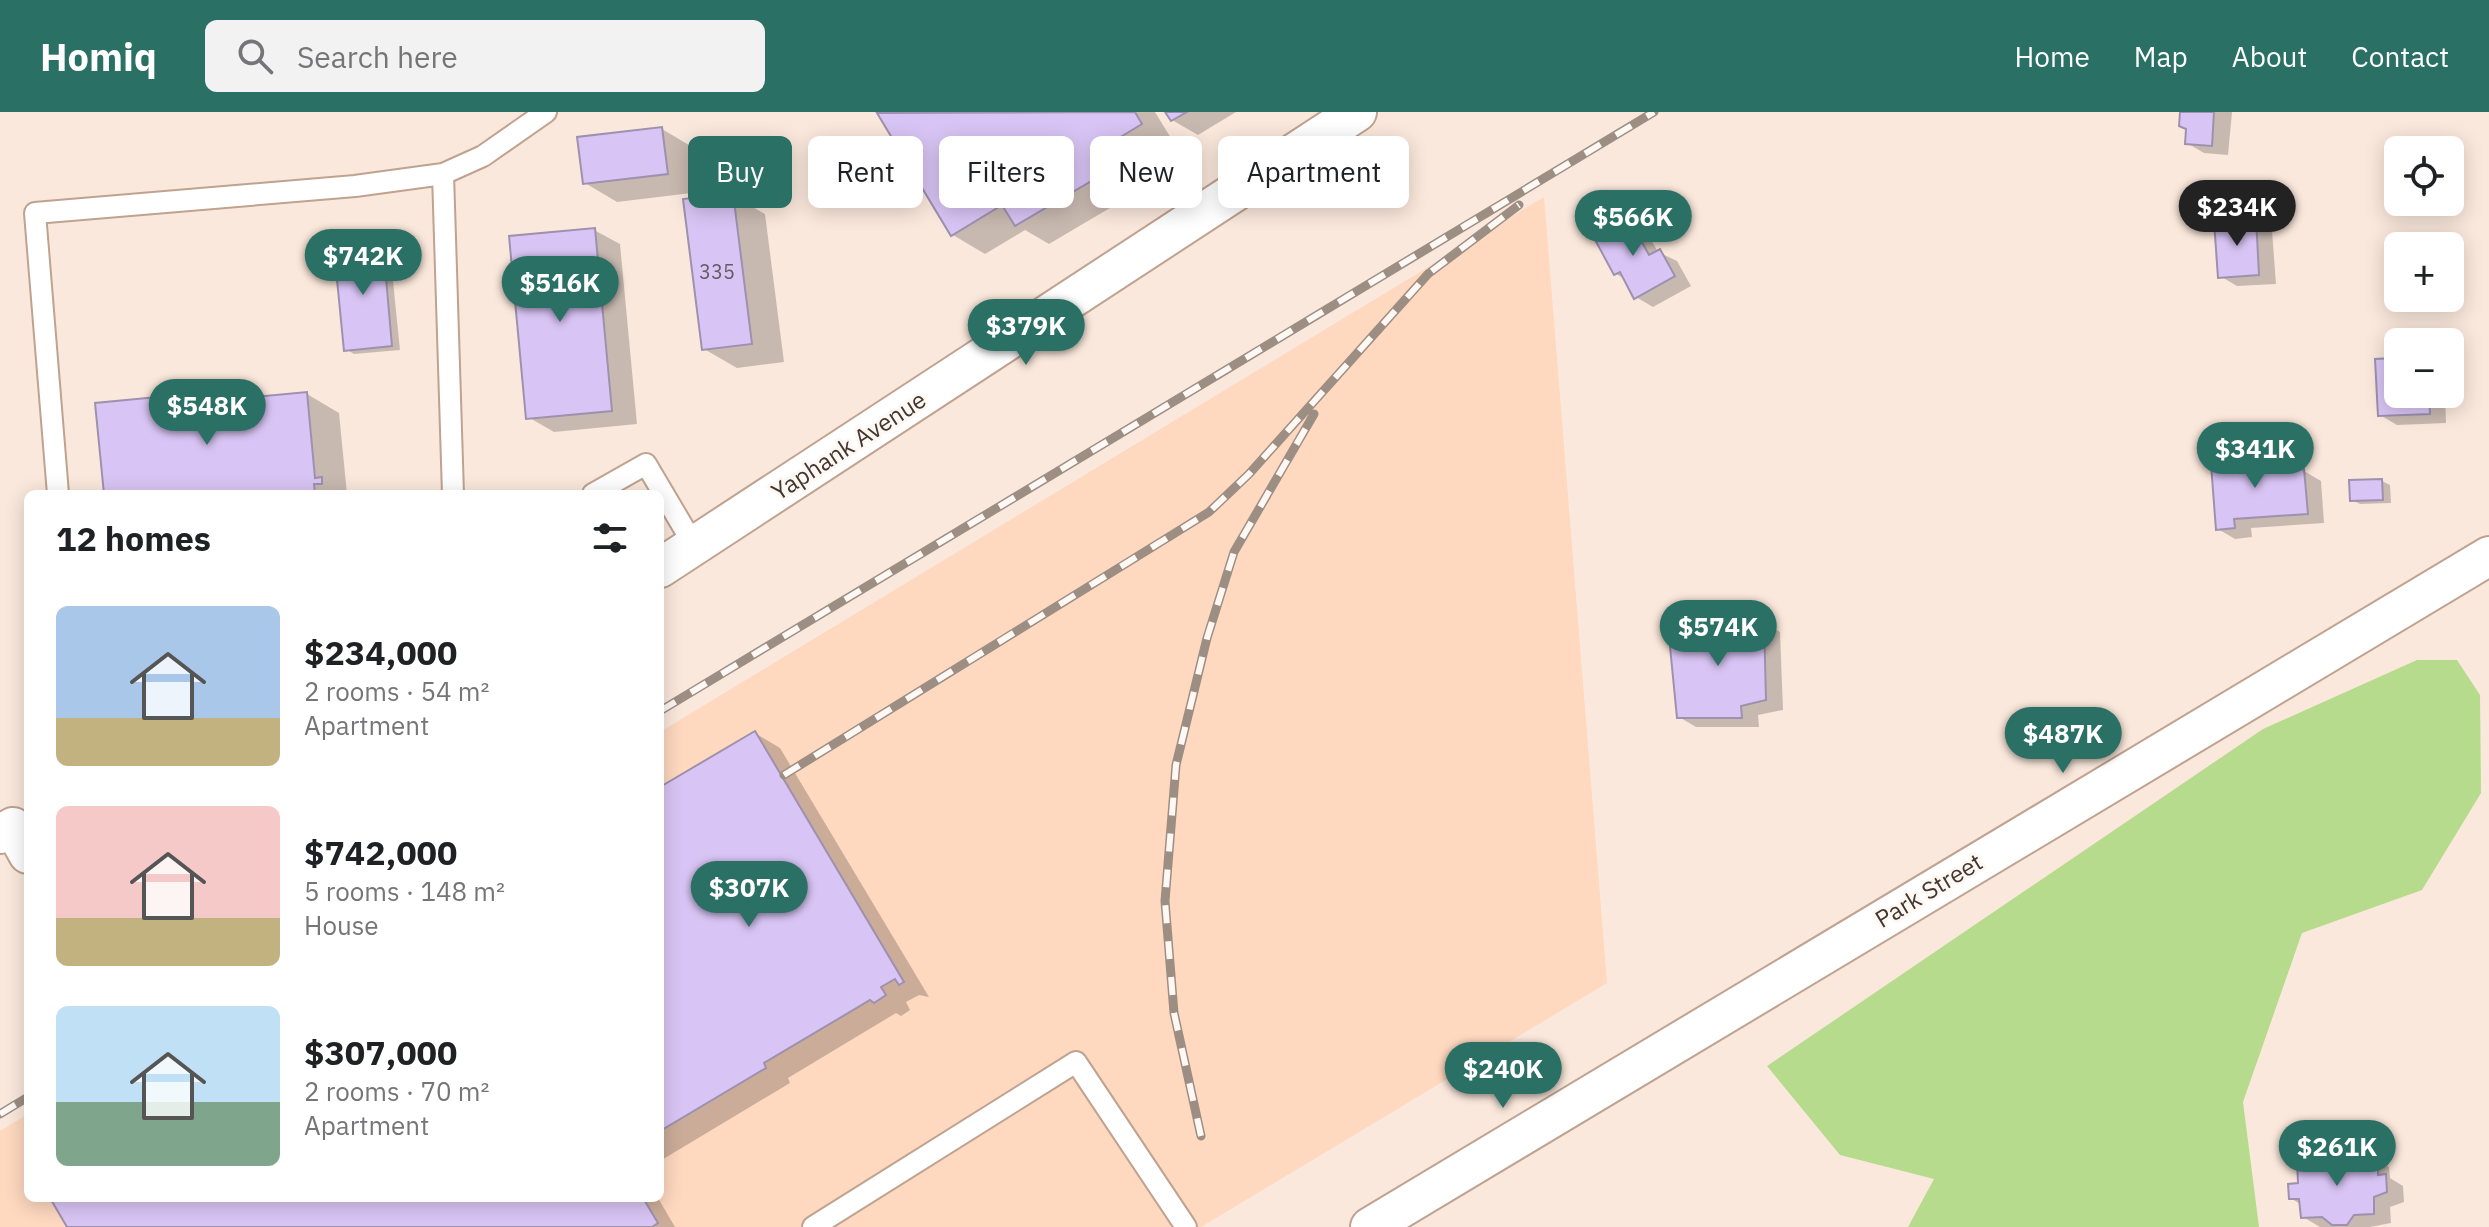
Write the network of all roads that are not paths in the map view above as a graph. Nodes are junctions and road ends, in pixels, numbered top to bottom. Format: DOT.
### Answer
graph roads {
  1 [pos="546,112"];
  2 [pos="1357,112"];
  3 [pos="443,174"];
  4 [pos="58,490"];
  5 [pos="453,490"];
  6 [pos="600,490"];
  7 [pos="661,490"];
  8 [pos="664,494"];
  9 [pos="695,547"];
  10 [pos="2489,556"];
  11 [pos="664,566"];
  12 [pos="813,1227"];
  13 [pos="1186,1227"];
  14 [pos="1370,1227"];
  1 -- 3 [label="lane"];
  2 -- 9 [label="street, Yaphank Avenue"];
  3 -- 4 [label="lane"];
  3 -- 5 [label="lane"];
  6 -- 7 [label="lane"];
  8 -- 9 [label="lane"];
  9 -- 11 [label="street, Yaphank Avenue"];
  10 -- 14 [label="street, Park Street"];
  12 -- 13 [label="lane"];
}
